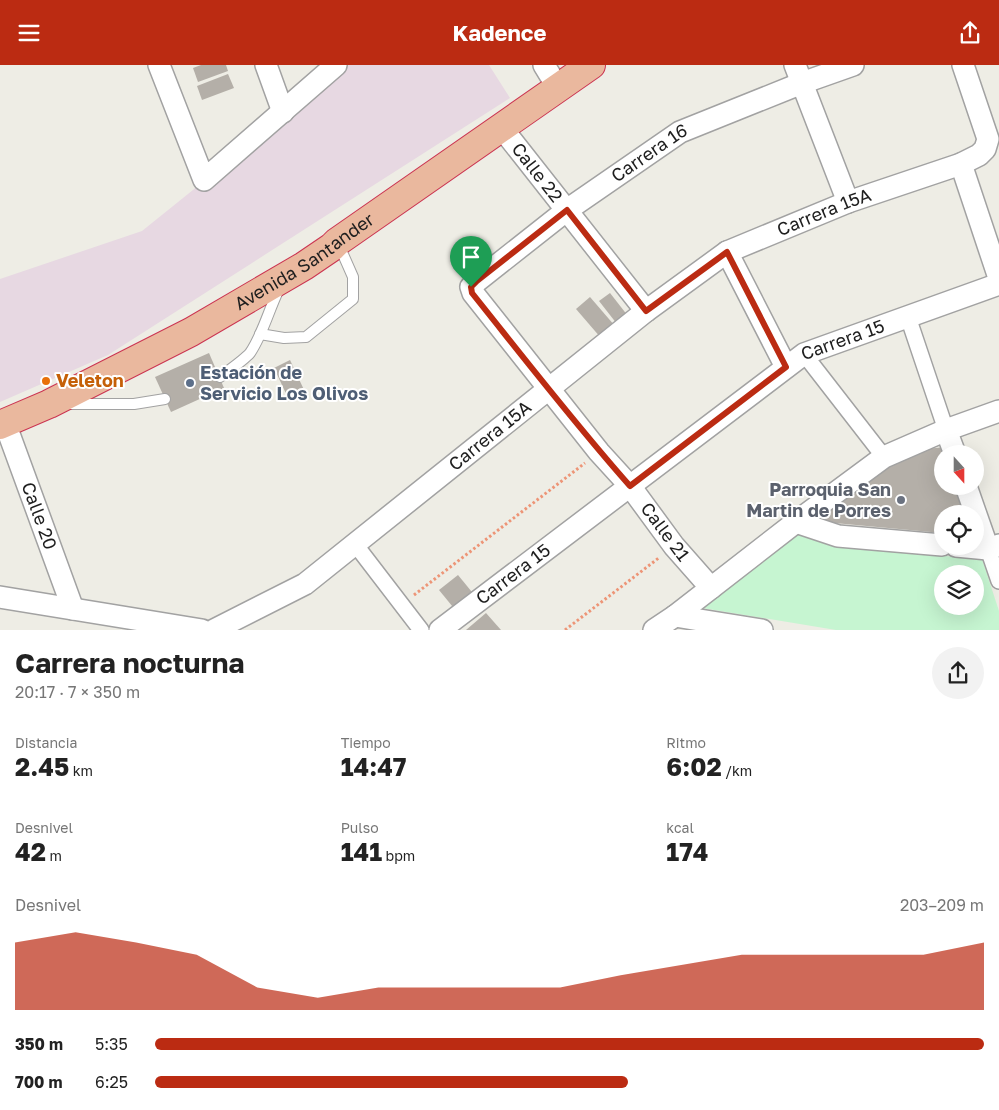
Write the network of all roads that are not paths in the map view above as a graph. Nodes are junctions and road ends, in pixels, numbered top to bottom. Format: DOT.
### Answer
graph roads {
  1 [pos="159,65"];
  2 [pos="266,65"];
  3 [pos="336,65"];
  4 [pos="544,65"];
  5 [pos="590,65"];
  6 [pos="853,65"];
  7 [pos="963,65"];
  8 [pos="798,74"];
  9 [pos="558,88"];
  10 [pos="283,112"];
  11 [pos="501,127"];
  12 [pos="961,164"];
  13 [pos="848,202"];
  14 [pos="567,210"];
  15 [pos="337,242"];
  16 [pos="727,252"];
  17 [pos="999,277"];
  18 [pos="284,278"];
  19 [pos="999,284"];
  20 [pos="471,287"];
  21 [pos="646,311"];
  22 [pos="908,317"];
  23 [pos="260,334"];
  24 [pos="804,354"];
  25 [pos="786,367"];
  26 [pos="220,377"];
  27 [pos="549,389"];
  28 [pos="165,399"];
  29 [pos="49,404"];
  30 [pos="999,411"];
  31 [pos="3,424"];
  32 [pos="946,429"];
  33 [pos="952,445"];
  34 [pos="884,457"];
  35 [pos="630,486"];
  36 [pos="970,495"];
  37 [pos="796,523"];
  38 [pos="355,544"];
  39 [pos="934,544"];
  40 [pos="994,547"];
  41 [pos="999,581"];
  42 [pos="710,588"];
  43 [pos="0,597"];
  44 [pos="73,609"];
  45 [pos="674,616"];
  46 [pos="202,630"];
  47 [pos="214,630"];
  48 [pos="421,630"];
  49 [pos="440,630"];
  50 [pos="654,630"];
  51 [pos="762,630"];
  1 -- 10 [label="street"];
  2 -- 10 [label="street"];
  3 -- 10 [label="street"];
  4 -- 9 [label="street"];
  5 -- 9 [label="highway, Avenida Santander"];
  6 -- 8 [label="street, Carrera 16"];
  7 -- 12 [label="street, Carrera 15A"];
  8 -- 13 [label="street"];
  8 -- 14 [label="street, Carrera 16"];
  9 -- 11 [label="highway, Avenida Santander"];
  11 -- 14 [label="street, Calle 22"];
  11 -- 15 [label="highway, Avenida Santander"];
  12 -- 13 [label="street, Carrera 15A"];
  12 -- 17 [label="street"];
  13 -- 16 [label="street, Carrera 15A"];
  14 -- 20 [label="street, Carrera 16"];
  14 -- 21 [label="street, Calle 22"];
  15 -- 18 [label="highway, Avenida Santander"];
  15 -- 23 [label="lane"];
  16 -- 21 [label="street, Carrera 15A"];
  16 -- 25 [label="street"];
  18 -- 23 [label="lane"];
  18 -- 29 [label="highway, Avenida Santander"];
  19 -- 22 [label="street, Carrera 15"];
  20 -- 27 [label="street, Calle 21"];
  21 -- 27 [label="street, Carrera 15A"];
  22 -- 24 [label="street, Carrera 15"];
  22 -- 32 [label="street"];
  23 -- 26 [label="lane"];
  24 -- 25 [label="street, Carrera 15"];
  24 -- 34 [label="street"];
  25 -- 35 [label="street, Carrera 15"];
  27 -- 35 [label="street, Calle 21"];
  27 -- 38 [label="street, Carrera 15A"];
  28 -- 29 [label="lane"];
  29 -- 31 [label="highway, Avenida Santander"];
  30 -- 32 [label="street"];
  31 -- 44 [label="street, Calle 20"];
  32 -- 33 [label="street"];
  32 -- 34 [label="street"];
  34 -- 37 [label="street"];
  35 -- 42 [label="street, Calle 21"];
  35 -- 49 [label="street, Carrera 15"];
  36 -- 40 [label="street"];
  37 -- 39 [label="street"];
  37 -- 42 [label="street"];
  38 -- 47 [label="street, Carrera 15A"];
  38 -- 48 [label="street"];
  40 -- 41 [label="street"];
  42 -- 45 [label="street"];
  43 -- 44 [label="street"];
  44 -- 46 [label="street"];
  45 -- 50 [label="street"];
  45 -- 51 [label="street"];
}
